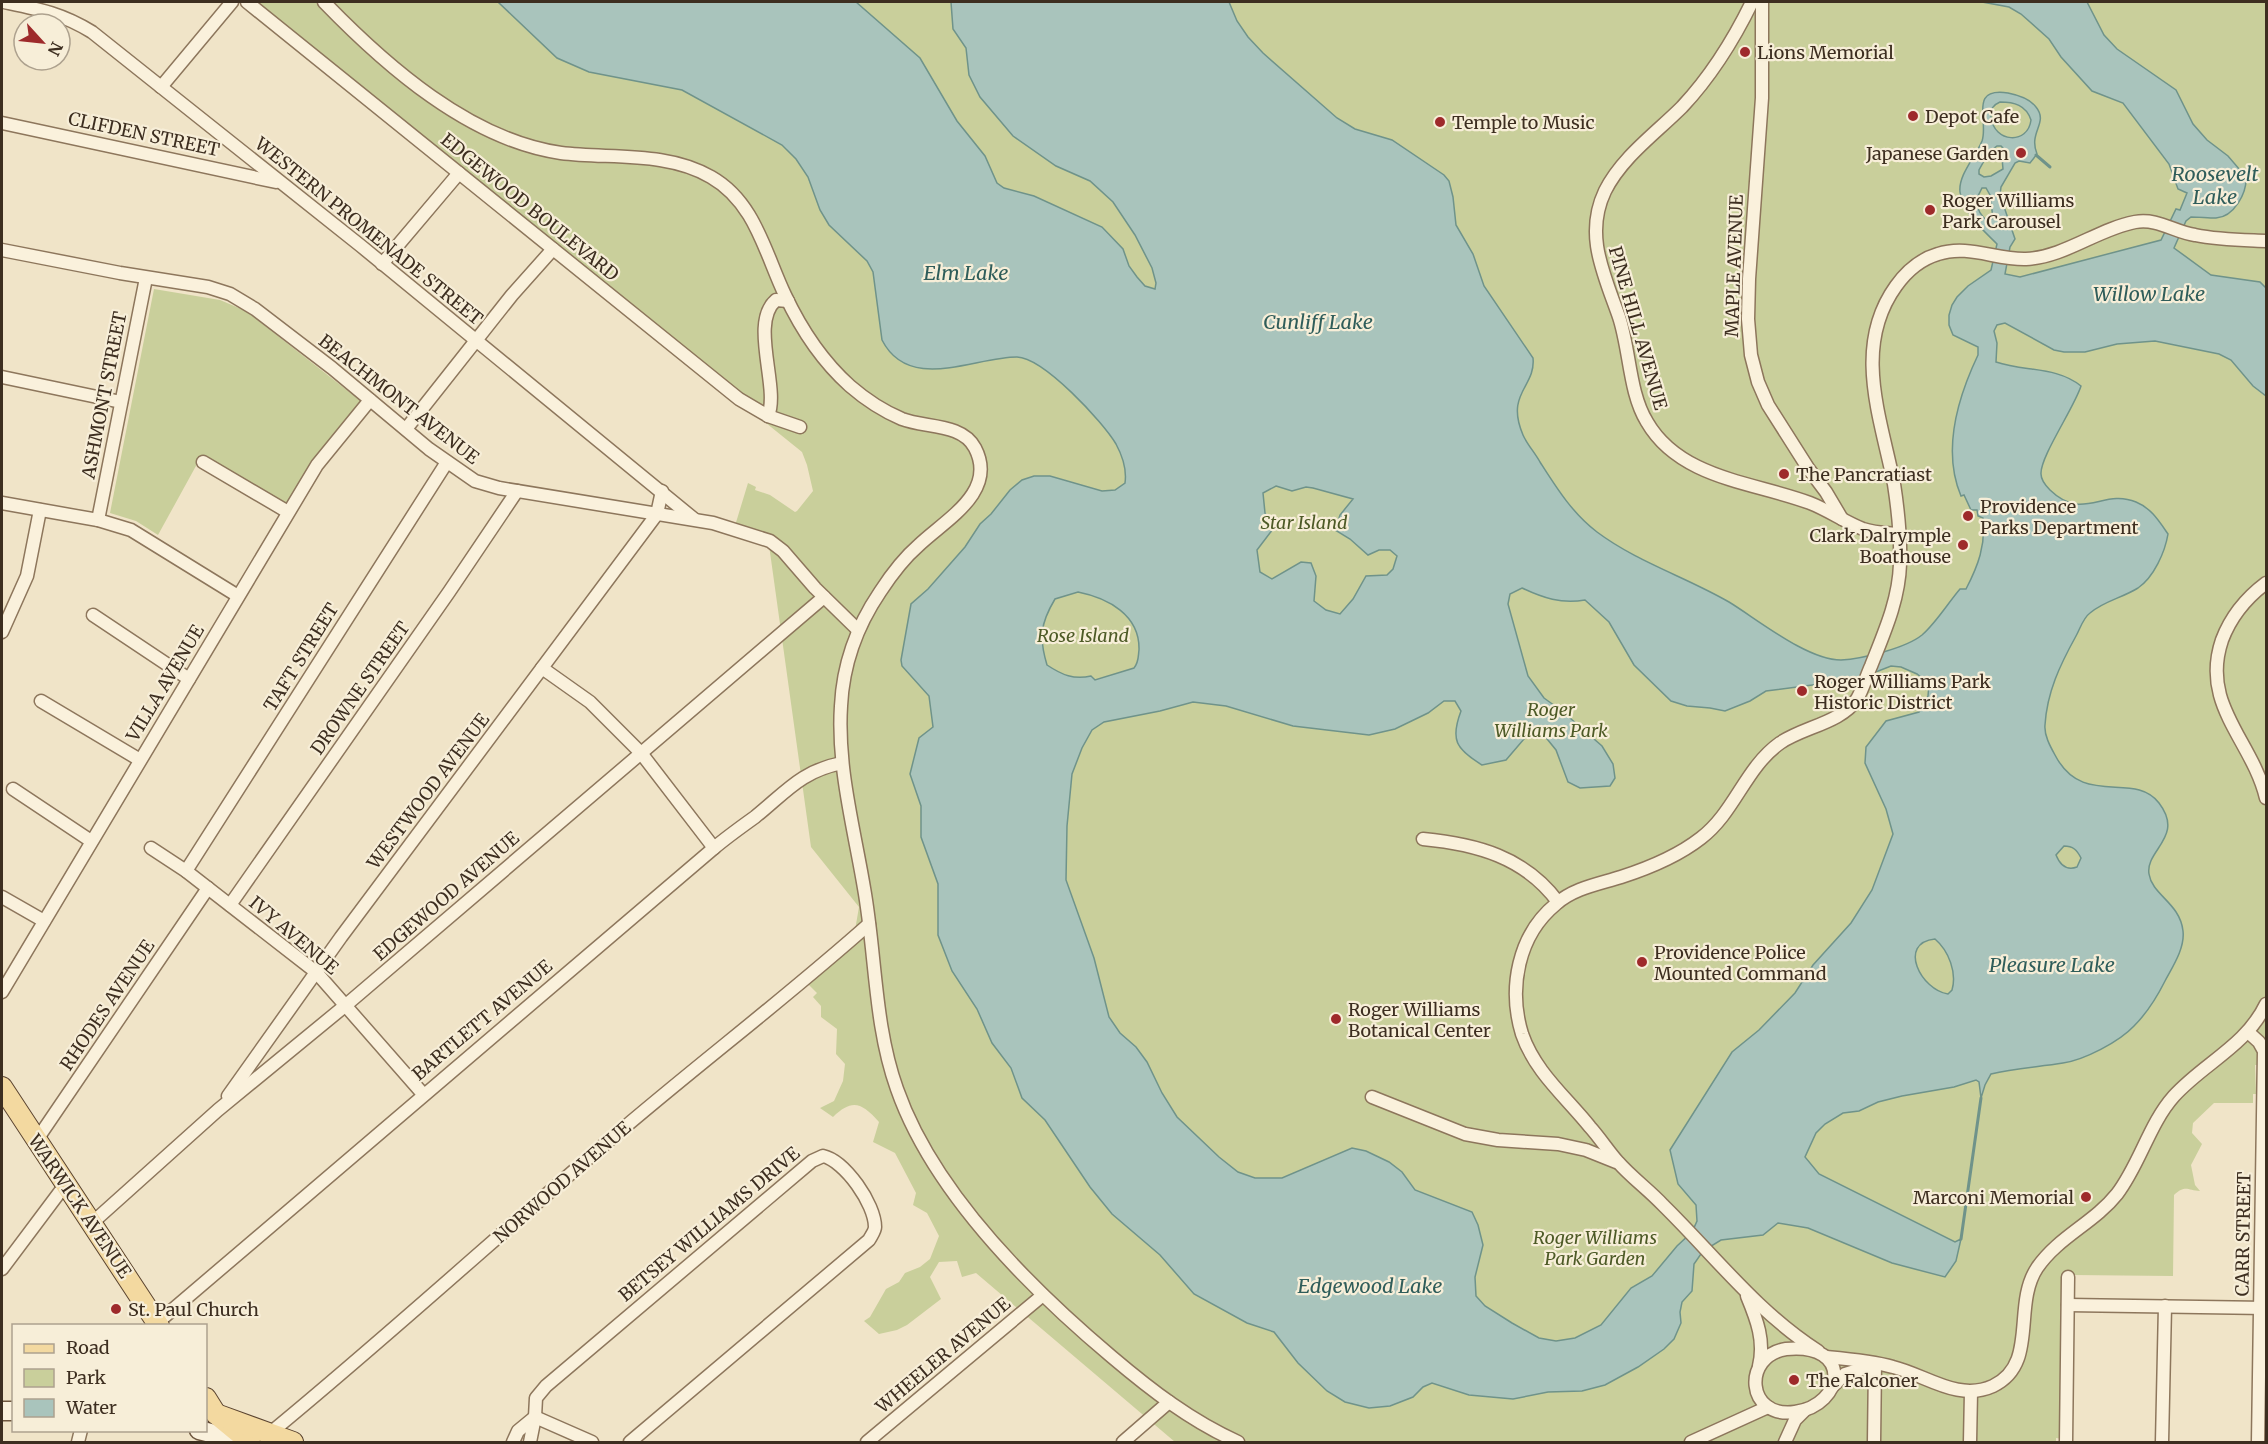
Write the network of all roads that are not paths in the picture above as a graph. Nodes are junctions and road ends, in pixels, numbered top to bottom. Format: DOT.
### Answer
graph roads {
  1 [pos="4,2"];
  2 [pos="232,2"];
  3 [pos="247,2"];
  4 [pos="324,2"];
  5 [pos="1752,2"];
  6 [pos="1762,2"];
  7 [pos="161,87"];
  8 [pos="2,123"];
  9 [pos="459,173"];
  10 [pos="279,182"];
  11 [pos="2266,241"];
  12 [pos="553,249"];
  13 [pos="2,250"];
  14 [pos="382,264"];
  15 [pos="146,278"];
  16 [pos="788,301"];
  17 [pos="477,340"];
  18 [pos="2,377"];
  19 [pos="370,400"];
  20 [pos="121,402"];
  21 [pos="768,416"];
  22 [pos="800,427"];
  23 [pos="406,429"];
  24 [pos="203,462"];
  25 [pos="447,462"];
  26 [pos="517,491"];
  27 [pos="662,491"];
  28 [pos="2,503"];
  29 [pos="40,510"];
  30 [pos="288,512"];
  31 [pos="657,514"];
  32 [pos="98,520"];
  33 [pos="696,520"];
  34 [pos="1843,520"];
  35 [pos="1899,534"];
  36 [pos="2266,583"];
  37 [pos="238,596"];
  38 [pos="825,597"];
  39 [pos="93,615"];
  40 [pos="858,630"];
  41 [pos="2,632"];
  42 [pos="542,668"];
  43 [pos="189,679"];
  44 [pos="41,701"];
  45 [pos="641,753"];
  46 [pos="140,760"];
  47 [pos="842,764"];
  48 [pos="13,789"];
  49 [pos="2266,798"];
  50 [pos="1423,839"];
  51 [pos="91,841"];
  52 [pos="151,848"];
  53 [pos="714,848"];
  54 [pos="186,871"];
  55 [pos="208,888"];
  56 [pos="2,897"];
  57 [pos="1558,902"];
  58 [pos="230,905"];
  59 [pos="44,921"];
  60 [pos="869,924"];
  61 [pos="316,972"];
  62 [pos="2,992"];
  63 [pos="2266,1004"];
  64 [pos="346,1005"];
  65 [pos="2248,1032"];
  66 [pos="2,1087"];
  67 [pos="423,1094"];
  68 [pos="1372,1097"];
  69 [pos="218,1110"];
  70 [pos="36,1141"];
  71 [pos="1618,1162"];
  72 [pos="65,1185"];
  73 [pos="92,1223"];
  74 [pos="2,1269"];
  75 [pos="2068,1277"];
  76 [pos="1745,1293"];
  77 [pos="1043,1295"];
  78 [pos="2068,1305"];
  79 [pos="2164,1306"];
  80 [pos="2263,1307"];
  81 [pos="158,1324"];
  82 [pos="1822,1354"];
  83 [pos="1875,1364"];
  84 [pos="1756,1377"];
  85 [pos="1830,1391"];
  86 [pos="1971,1392"];
  87 [pos="1169,1402"];
  88 [pos="209,1408"];
  89 [pos="1772,1409"];
  90 [pos="1805,1410"];
  91 [pos="535,1417"];
  92 [pos="203,1432"];
  93 [pos="263,1438"];
  94 [pos="1787,1438"];
  95 [pos="244,1443"];
  96 [pos="250,1443"];
  97 [pos="293,1443"];
  98 [pos="513,1443"];
  99 [pos="530,1443"];
  100 [pos="592,1443"];
  101 [pos="630,1443"];
  102 [pos="867,1443"];
  103 [pos="1123,1443"];
  104 [pos="1238,1443"];
  105 [pos="1691,1443"];
  106 [pos="1874,1443"];
  107 [pos="1970,1443"];
  108 [pos="2066,1443"];
  109 [pos="2162,1443"];
  110 [pos="2258,1443"];
  1 -- 7 [label="street, WESTERN PROMENADE STREET"];
  2 -- 7 [label="street"];
  3 -- 9 [label="street, EDGEWOOD BOULEVARD"];
  4 -- 16 [label="street"];
  5 -- 34 [label="street, PINE HILL AVENUE"];
  6 -- 34 [label="street, MAPLE AVENUE"];
  7 -- 10 [label="street, WESTERN PROMENADE STREET"];
  8 -- 10 [label="street, CLIFDEN STREET"];
  9 -- 12 [label="street, EDGEWOOD BOULEVARD"];
  9 -- 14 [label="street"];
  10 -- 14 [label="street, WESTERN PROMENADE STREET"];
  11 -- 35 [label="street"];
  12 -- 17 [label="street"];
  12 -- 21 [label="street, EDGEWOOD BOULEVARD"];
  13 -- 15 [label="street, BEACHMONT AVENUE"];
  14 -- 17 [label="street, WESTERN PROMENADE STREET"];
  15 -- 19 [label="street, BEACHMONT AVENUE"];
  15 -- 20 [label="street, ASHMONT STREET"];
  16 -- 21 [label="street"];
  16 -- 40 [label="street"];
  17 -- 23 [label="street"];
  17 -- 27 [label="street, WESTERN PROMENADE STREET"];
  18 -- 20 [label="street"];
  19 -- 23 [label="street, BEACHMONT AVENUE"];
  19 -- 30 [label="street, VILLA AVENUE"];
  20 -- 32 [label="street, ASHMONT STREET"];
  21 -- 22 [label="street, EDGEWOOD BOULEVARD"];
  23 -- 25 [label="street, BEACHMONT AVENUE"];
  24 -- 30 [label="street"];
  25 -- 26 [label="street, BEACHMONT AVENUE"];
  25 -- 54 [label="street, TAFT STREET"];
  26 -- 31 [label="street, BEACHMONT AVENUE"];
  26 -- 58 [label="street, DROWNE STREET"];
  27 -- 31 [label="street, WESTWOOD AVENUE"];
  27 -- 33 [label="street, WESTERN PROMENADE STREET"];
  28 -- 29 [label="street"];
  29 -- 32 [label="street"];
  29 -- 41 [label="street"];
  30 -- 37 [label="street, VILLA AVENUE"];
  31 -- 33 [label="street, BEACHMONT AVENUE"];
  31 -- 42 [label="street, WESTWOOD AVENUE"];
  32 -- 37 [label="street"];
  33 -- 38 [label="street, BEACHMONT AVENUE"];
  34 -- 35 [label="street"];
  35 -- 57 [label="street"];
  36 -- 49 [label="street"];
  37 -- 43 [label="street, VILLA AVENUE"];
  38 -- 40 [label="street, BEACHMONT AVENUE"];
  38 -- 45 [label="street, EDGEWOOD AVENUE"];
  39 -- 43 [label="street"];
  40 -- 47 [label="street"];
  42 -- 45 [label="street"];
  42 -- 61 [label="street, WESTWOOD AVENUE"];
  43 -- 46 [label="street, VILLA AVENUE"];
  44 -- 46 [label="street"];
  45 -- 53 [label="street"];
  45 -- 64 [label="street, EDGEWOOD AVENUE"];
  46 -- 51 [label="street, VILLA AVENUE"];
  47 -- 53 [label="street, BARTLETT AVENUE"];
  47 -- 60 [label="street"];
  48 -- 51 [label="street"];
  50 -- 57 [label="street"];
  51 -- 59 [label="street, VILLA AVENUE"];
  52 -- 54 [label="street, IVY AVENUE"];
  53 -- 67 [label="street, BARTLETT AVENUE"];
  54 -- 55 [label="street, IVY AVENUE"];
  55 -- 58 [label="street, IVY AVENUE"];
  55 -- 70 [label="street, RHODES AVENUE"];
  56 -- 59 [label="street"];
  57 -- 71 [label="street"];
  58 -- 61 [label="street, IVY AVENUE"];
  59 -- 62 [label="street, VILLA AVENUE"];
  60 -- 77 [label="street"];
  60 -- 93 [label="street, NORWOOD AVENUE"];
  61 -- 64 [label="street, IVY AVENUE"];
  61 -- 69 [label="street, WESTWOOD AVENUE"];
  63 -- 65 [label="street"];
  64 -- 67 [label="street, IVY AVENUE"];
  64 -- 69 [label="street, EDGEWOOD AVENUE"];
  65 -- 80 [label="street, CARR STREET"];
  65 -- 86 [label="street"];
  66 -- 70 [label="main road, WARWICK AVENUE"];
  67 -- 81 [label="street, BARTLETT AVENUE"];
  68 -- 71 [label="street"];
  69 -- 73 [label="street, EDGEWOOD AVENUE"];
  70 -- 72 [label="main road, WARWICK AVENUE"];
  71 -- 76 [label="street"];
  72 -- 73 [label="main road, WARWICK AVENUE"];
  72 -- 74 [label="street"];
  73 -- 81 [label="main road, WARWICK AVENUE"];
  75 -- 78 [label="street"];
  76 -- 82 [label="street"];
  76 -- 84 [label="street"];
  77 -- 87 [label="street"];
  77 -- 102 [label="street, WHEELER AVENUE"];
  78 -- 79 [label="street"];
  78 -- 108 [label="street"];
  79 -- 80 [label="street"];
  79 -- 109 [label="street"];
  80 -- 110 [label="street, CARR STREET"];
  82 -- 83 [label="street"];
  82 -- 84 [label="street"];
  82 -- 85 [label="street"];
  83 -- 85 [label="street"];
  83 -- 86 [label="street"];
  83 -- 106 [label="street"];
  84 -- 89 [label="street"];
  85 -- 90 [label="street"];
  86 -- 107 [label="street"];
  87 -- 103 [label="street"];
  87 -- 104 [label="street"];
  88 -- 93 [label="main road"];
  88 -- 96 [label="main road"];
  89 -- 90 [label="street"];
  89 -- 94 [label="street"];
  89 -- 105 [label="street"];
  90 -- 94 [label="street"];
  91 -- 98 [label="street, BETSEY WILLIAMS DRIVE"];
  91 -- 99 [label="street, BETSEY WILLIAMS DRIVE"];
  91 -- 100 [label="street"];
  91 -- 101 [label="street, BETSEY WILLIAMS DRIVE"];
  92 -- 95 [label="main road"];
  93 -- 97 [label="main road"];
}
